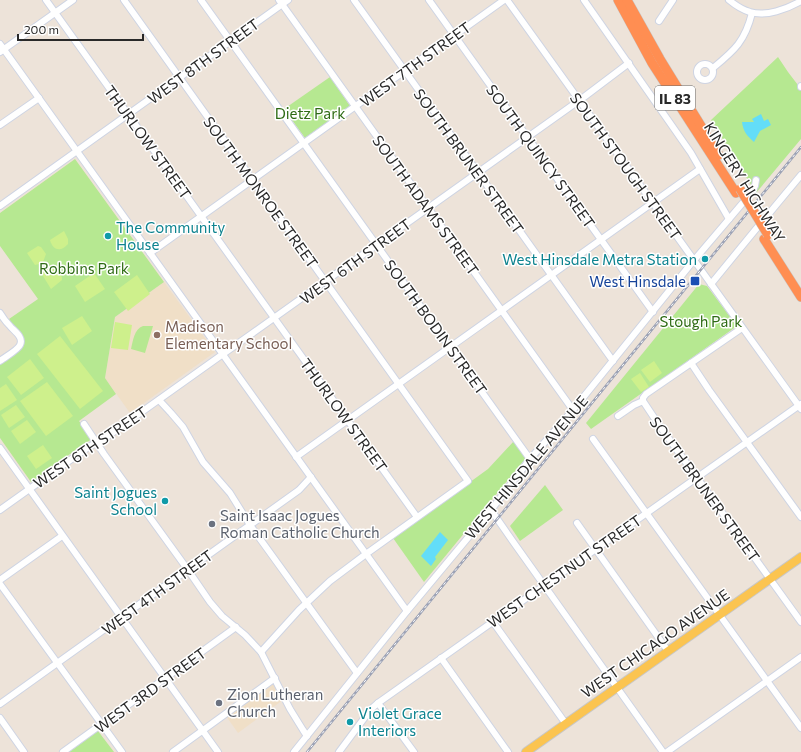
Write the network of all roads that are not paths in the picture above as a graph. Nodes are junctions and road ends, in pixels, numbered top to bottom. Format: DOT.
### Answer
graph roads {
  1 [pos="46,0"];
  2 [pos="73,0"];
  3 [pos="124,0"];
  4 [pos="201,0"];
  5 [pos="288,0"];
  6 [pos="354,0"];
  7 [pos="429,0"];
  8 [pos="504,0"];
  9 [pos="507,0"];
  10 [pos="584,0"];
  11 [pos="618,0"];
  12 [pos="627,0"];
  13 [pos="673,0"];
  14 [pos="729,0"];
  15 [pos="801,1"];
  16 [pos="280,2"];
  17 [pos="55,13"];
  18 [pos="752,13"];
  19 [pos="659,21"];
  20 [pos="454,35"];
  21 [pos="231,41"];
  22 [pos="1,48"];
  23 [pos="629,64"];
  24 [pos="713,68"];
  25 [pos="405,71"];
  26 [pos="180,78"];
  27 [pos="39,98"];
  28 [pos="579,100"];
  29 [pos="355,106"];
  30 [pos="128,114"];
  31 [pos="0,126"];
  32 [pos="528,137"];
  33 [pos="304,143"];
  34 [pos="77,151"];
  35 [pos="700,169"];
  36 [pos="478,173"];
  37 [pos="801,175"];
  38 [pos="253,180"];
  39 [pos="756,180"];
  40 [pos="738,191"];
  41 [pos="652,203"];
  42 [pos="0,206"];
  43 [pos="428,208"];
  44 [pos="201,216"];
  45 [pos="729,219"];
  46 [pos="766,237"];
  47 [pos="601,239"];
  48 [pos="377,245"];
  49 [pos="150,253"];
  50 [pos="694,261"];
  51 [pos="551,275"];
  52 [pos="326,282"];
  53 [pos="711,284"];
  54 [pos="801,287"];
  55 [pos="801,297"];
  56 [pos="501,310"];
  57 [pos="653,312"];
  58 [pos="0,313"];
  59 [pos="274,318"];
  60 [pos="742,328"];
  61 [pos="450,347"];
  62 [pos="223,354"];
  63 [pos="0,360"];
  64 [pos="613,361"];
  65 [pos="691,363"];
  66 [pos="399,384"];
  67 [pos="159,400"];
  68 [pos="643,400"];
  69 [pos="800,406"];
  70 [pos="573,410"];
  71 [pos="618,416"];
  72 [pos="348,420"];
  73 [pos="84,424"];
  74 [pos="593,439"];
  75 [pos="746,442"];
  76 [pos="98,443"];
  77 [pos="0,448"];
  78 [pos="296,457"];
  79 [pos="530,459"];
  80 [pos="311,477"];
  81 [pos="697,477"];
  82 [pos="29,489"];
  83 [pos="0,510"];
  84 [pos="491,510"];
  85 [pos="646,513"];
  86 [pos="417,517"];
  87 [pos="801,517"];
  88 [pos="577,523"];
  89 [pos="250,525"];
  90 [pos="62,536"];
  91 [pos="596,549"];
  92 [pos="366,554"];
  93 [pos="801,557"];
  94 [pos="188,570"];
  95 [pos="770,579"];
  96 [pos="0,580"];
  97 [pos="0,584"];
  98 [pos="544,585"];
  99 [pos="306,603"];
  100 [pos="407,611"];
  101 [pos="719,615"];
  102 [pos="121,617"];
  103 [pos="492,622"];
  104 [pos="801,622"];
  105 [pos="236,627"];
  106 [pos="668,651"];
  107 [pos="261,652"];
  108 [pos="801,657"];
  109 [pos="441,658"];
  110 [pos="57,663"];
  111 [pos="357,673"];
  112 [pos="165,678"];
  113 [pos="275,678"];
  114 [pos="767,681"];
  115 [pos="617,688"];
  116 [pos="378,703"];
  117 [pos="0,704"];
  118 [pos="0,718"];
  119 [pos="101,724"];
  120 [pos="566,724"];
  121 [pos="801,728"];
  122 [pos="203,730"];
  123 [pos="308,736"];
  124 [pos="24,752"];
  125 [pos="63,752"];
  126 [pos="122,752"];
  127 [pos="173,752"];
  128 [pos="218,752"];
  129 [pos="294,752"];
  130 [pos="339,752"];
  131 [pos="414,752"];
  132 [pos="508,752"];
  133 [pos="526,752"];
  134 [pos="663,752"];
  135 [pos="667,752"];
  1 -- 17 [label="street, THURLOW STREET"];
  2 -- 17 [label="street"];
  3 -- 26 [label="street, SOUTH MONROE STREET"];
  4 -- 21 [label="street, SOUTH BODIN STREET"];
  5 -- 16 [label="street, WEST 8TH STREET"];
  6 -- 25 [label="street, SOUTH BRUNER STREET"];
  7 -- 20 [label="street, SOUTH QUINCY STREET"];
  8 -- 20 [label="street, WEST 7TH STREET"];
  9 -- 28 [label="street, SOUTH STOUGH STREET"];
  10 -- 23 [label="street"];
  11 -- 40 [label="highway, KINGERY HIGHWAY / IL 83"];
  12 -- 40 [label="highway, KINGERY HIGHWAY / IL 83"];
  13 -- 19 [label="street"];
  14 -- 18 [label="street"];
  15 -- 18 [label="street"];
  16 -- 21 [label="street, WEST 8TH STREET"];
  16 -- 29 [label="street, SOUTH ADAMS STREET"];
  17 -- 22 [label="street"];
  17 -- 30 [label="street, THURLOW STREET"];
  18 -- 24 [label="street"];
  20 -- 25 [label="street, WEST 7TH STREET"];
  20 -- 32 [label="street, SOUTH QUINCY STREET"];
  21 -- 26 [label="street, WEST 8TH STREET"];
  21 -- 33 [label="street, SOUTH BODIN STREET"];
  22 -- 27 [label="street"];
  23 -- 28 [label="street, WEST 6TH STREET"];
  23 -- 35 [label="street"];
  25 -- 29 [label="street, WEST 7TH STREET"];
  25 -- 36 [label="street, SOUTH BRUNER STREET"];
  26 -- 30 [label="street, WEST 8TH STREET"];
  26 -- 38 [label="street, SOUTH MONROE STREET"];
  27 -- 31 [label="street"];
  27 -- 34 [label="street"];
  28 -- 32 [label="street, WEST 6TH STREET"];
  28 -- 41 [label="street, SOUTH STOUGH STREET"];
  29 -- 33 [label="street, WEST 7TH STREET"];
  29 -- 43 [label="street, SOUTH ADAMS STREET"];
  30 -- 34 [label="street, WEST 8TH STREET"];
  30 -- 44 [label="street, THURLOW STREET"];
  32 -- 36 [label="street, WEST 6TH STREET"];
  32 -- 47 [label="street, SOUTH QUINCY STREET"];
  33 -- 38 [label="street, WEST 7TH STREET"];
  33 -- 48 [label="street, SOUTH BODIN STREET"];
  34 -- 42 [label="street, WEST 8TH STREET"];
  34 -- 49 [label="street"];
  35 -- 41 [label="street"];
  35 -- 45 [label="street"];
  36 -- 43 [label="street, WEST 6TH STREET"];
  36 -- 51 [label="street, SOUTH BRUNER STREET"];
  37 -- 53 [label="street"];
  38 -- 44 [label="street, WEST 7TH STREET"];
  38 -- 52 [label="street, SOUTH MONROE STREET"];
  39 -- 45 [label="street, WEST HINSDALE AVENUE"];
  40 -- 46 [label="highway, KINGERY HIGHWAY / IL 83"];
  41 -- 47 [label="street"];
  41 -- 50 [label="street, SOUTH STOUGH STREET"];
  43 -- 48 [label="street, WEST 6TH STREET"];
  43 -- 56 [label="street, SOUTH ADAMS STREET"];
  44 -- 49 [label="street, WEST 7TH STREET"];
  44 -- 59 [label="street, THURLOW STREET"];
  45 -- 50 [label="street, WEST HINSDALE AVENUE"];
  46 -- 54 [label="highway, KINGERY HIGHWAY / IL 83"];
  46 -- 55 [label="highway, KINGERY HIGHWAY / IL 83"];
  47 -- 51 [label="street"];
  47 -- 57 [label="street, SOUTH QUINCY STREET"];
  48 -- 52 [label="street, WEST 6TH STREET"];
  48 -- 61 [label="street, SOUTH BODIN STREET"];
  49 -- 62 [label="street"];
  50 -- 53 [label="street, SOUTH STOUGH STREET"];
  50 -- 57 [label="street, WEST HINSDALE AVENUE"];
  51 -- 56 [label="street"];
  51 -- 64 [label="street, SOUTH BRUNER STREET"];
  52 -- 59 [label="street, WEST 6TH STREET"];
  52 -- 66 [label="street, SOUTH MONROE STREET"];
  53 -- 60 [label="street, SOUTH STOUGH STREET"];
  56 -- 61 [label="street"];
  56 -- 70 [label="street, SOUTH ADAMS STREET"];
  57 -- 64 [label="street, WEST HINSDALE AVENUE"];
  58 -- 63 [label="street"];
  59 -- 62 [label="street, WEST 6TH STREET"];
  59 -- 72 [label="street, THURLOW STREET"];
  60 -- 65 [label="street"];
  60 -- 69 [label="street, SOUTH STOUGH STREET"];
  61 -- 66 [label="street"];
  61 -- 79 [label="street, SOUTH BODIN STREET"];
  62 -- 67 [label="street, WEST 6TH STREET"];
  62 -- 78 [label="street"];
  64 -- 70 [label="street, WEST HINSDALE AVENUE"];
  65 -- 68 [label="street"];
  65 -- 75 [label="street"];
  66 -- 72 [label="street"];
  66 -- 86 [label="street, SOUTH MONROE STREET"];
  67 -- 76 [label="street, WEST 6TH STREET"];
  67 -- 89 [label="street"];
  68 -- 71 [label="street"];
  68 -- 81 [label="street, SOUTH BRUNER STREET"];
  69 -- 75 [label="street, WEST CHESTNUT STREET"];
  70 -- 79 [label="street, WEST HINSDALE AVENUE"];
  72 -- 78 [label="street"];
  72 -- 86 [label="street, THURLOW STREET"];
  73 -- 76 [label="street"];
  74 -- 85 [label="street"];
  75 -- 81 [label="street, WEST CHESTNUT STREET"];
  75 -- 87 [label="street"];
  76 -- 82 [label="street, WEST 6TH STREET"];
  76 -- 94 [label="street"];
  77 -- 82 [label="street"];
  78 -- 80 [label="street"];
  79 -- 84 [label="street, WEST HINSDALE AVENUE"];
  80 -- 89 [label="street, WEST 4TH STREET"];
  80 -- 92 [label="street"];
  81 -- 85 [label="street, WEST CHESTNUT STREET"];
  81 -- 95 [label="street, SOUTH BRUNER STREET"];
  82 -- 83 [label="street, WEST 6TH STREET"];
  82 -- 90 [label="street"];
  84 -- 98 [label="street"];
  84 -- 100 [label="street, WEST HINSDALE AVENUE"];
  85 -- 91 [label="street, WEST CHESTNUT STREET"];
  85 -- 101 [label="street"];
  86 -- 92 [label="street"];
  88 -- 91 [label="street"];
  89 -- 94 [label="street, WEST 4TH STREET"];
  89 -- 99 [label="street"];
  90 -- 96 [label="street"];
  90 -- 102 [label="street"];
  91 -- 98 [label="street, WEST CHESTNUT STREET"];
  91 -- 106 [label="street"];
  92 -- 99 [label="street"];
  92 -- 100 [label="street"];
  93 -- 95 [label="main road, WEST CHICAGO AVENUE"];
  94 -- 102 [label="street, WEST 4TH STREET"];
  94 -- 105 [label="street"];
  95 -- 101 [label="main road, WEST CHICAGO AVENUE"];
  95 -- 104 [label="street, SOUTH BRUNER STREET"];
  97 -- 110 [label="street"];
  98 -- 103 [label="street, WEST CHESTNUT STREET"];
  98 -- 115 [label="street"];
  99 -- 107 [label="street"];
  99 -- 111 [label="street"];
  100 -- 111 [label="street, WEST HINSDALE AVENUE"];
  101 -- 106 [label="main road, WEST CHICAGO AVENUE"];
  101 -- 114 [label="street"];
  102 -- 110 [label="street, WEST 4TH STREET"];
  102 -- 112 [label="street"];
  103 -- 109 [label="street, WEST CHESTNUT STREET"];
  103 -- 120 [label="street"];
  105 -- 107 [label="street"];
  105 -- 112 [label="street, WEST 3RD STREET"];
  106 -- 115 [label="main road, WEST CHICAGO AVENUE"];
  107 -- 113 [label="street"];
  108 -- 114 [label="street"];
  109 -- 116 [label="street, WEST CHESTNUT STREET"];
  109 -- 132 [label="street"];
  110 -- 117 [label="street, WEST 4TH STREET"];
  110 -- 119 [label="street"];
  111 -- 123 [label="street, WEST HINSDALE AVENUE"];
  112 -- 119 [label="street, WEST 3RD STREET"];
  112 -- 122 [label="street"];
  113 -- 122 [label="street"];
  113 -- 123 [label="street"];
  114 -- 121 [label="street"];
  114 -- 135 [label="street"];
  115 -- 120 [label="main road, WEST CHICAGO AVENUE"];
  115 -- 134 [label="street"];
  116 -- 130 [label="street, WEST CHESTNUT STREET"];
  116 -- 131 [label="street"];
  118 -- 124 [label="street"];
  119 -- 125 [label="street, WEST 3RD STREET"];
  119 -- 126 [label="street"];
  120 -- 133 [label="main road, WEST CHICAGO AVENUE"];
  122 -- 127 [label="street"];
  122 -- 128 [label="street"];
  123 -- 129 [label="street, WEST HINSDALE AVENUE"];
}
